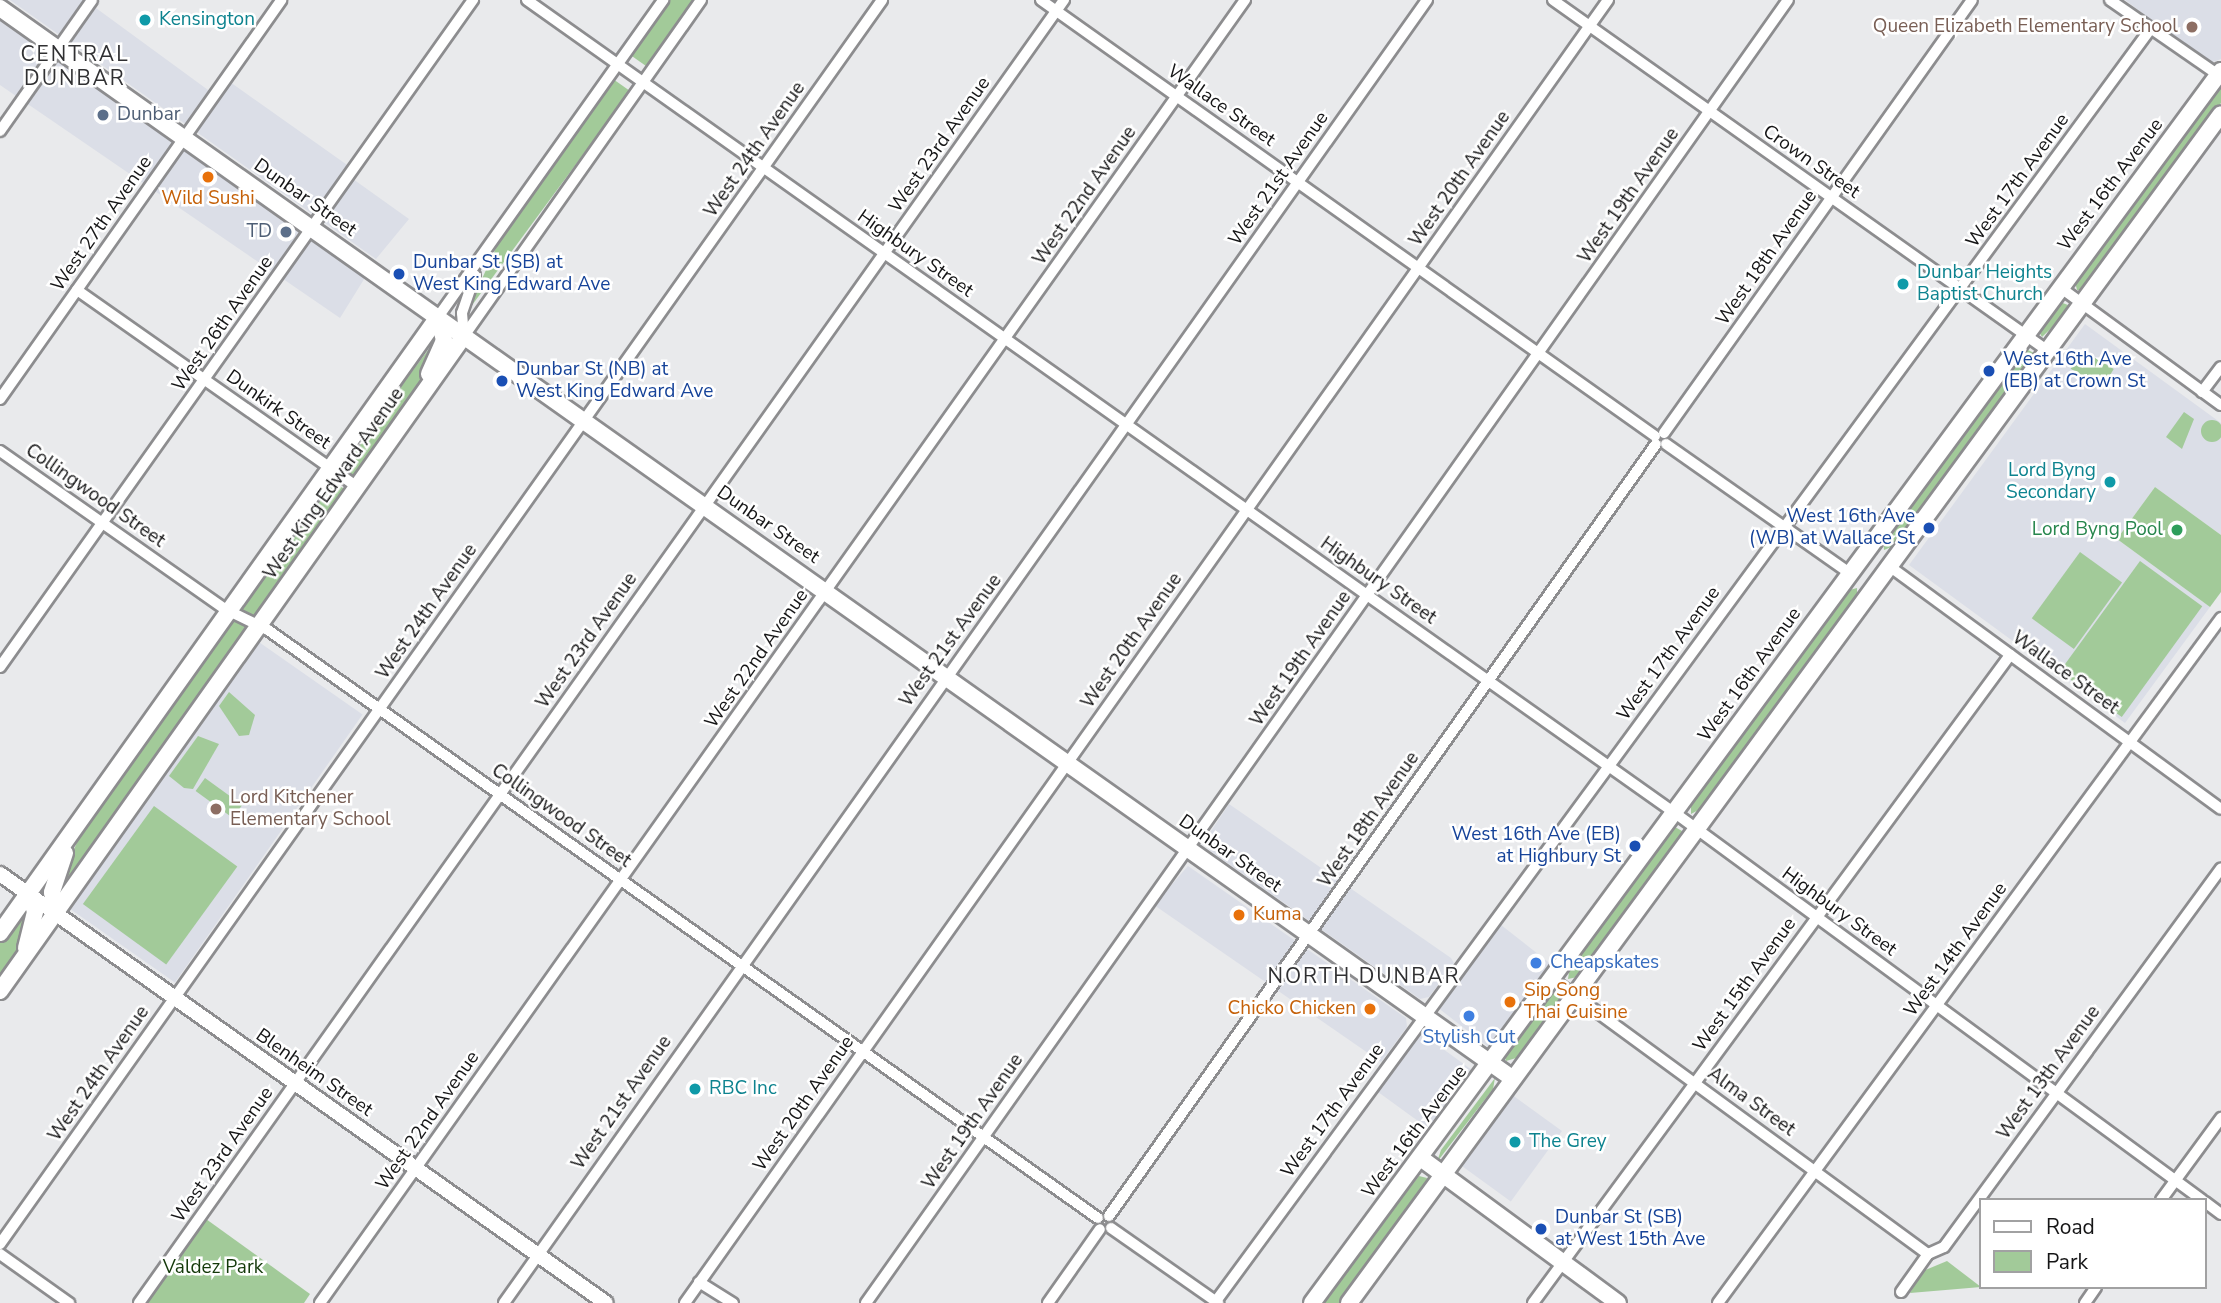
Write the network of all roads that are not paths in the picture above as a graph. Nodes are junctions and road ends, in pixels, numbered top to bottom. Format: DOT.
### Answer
graph roads {
  1 [pos="92,0"];
  2 [pos="473,0"];
  3 [pos="527,0"];
  4 [pos="663,0"];
  5 [pos="701,0"];
  6 [pos="883,0"];
  7 [pos="1041,0"];
  8 [pos="1064,0"];
  9 [pos="1245,0"];
  10 [pos="1427,0"];
  11 [pos="1553,0"];
  12 [pos="1608,0"];
  13 [pos="1788,0"];
  14 [pos="1972,0"];
  15 [pos="2110,0"];
  16 [pos="279,1"];
  17 [pos="0,8"];
  18 [pos="1056,11"];
  19 [pos="1589,26"];
  20 [pos="2151,28"];
  21 [pos="58,48"];
  22 [pos="618,64"];
  23 [pos="2220,74"];
  24 [pos="643,82"];
  25 [pos="1176,97"];
  26 [pos="1709,112"];
  27 [pos="2221,114"];
  28 [pos="0,131"];
  29 [pos="184,138"];
  30 [pos="764,168"];
  31 [pos="1298,182"];
  32 [pos="1832,198"];
  33 [pos="312,229"];
  34 [pos="489,246"];
  35 [pos="885,254"];
  36 [pos="1419,268"];
  37 [pos="2061,288"];
  38 [pos="1960,289"];
  39 [pos="77,290"];
  40 [pos="2082,304"];
  41 [pos="438,317"];
  42 [pos="2025,334"];
  43 [pos="464,336"];
  44 [pos="1006,339"];
  45 [pos="2048,351"];
  46 [pos="1539,353"];
  47 [pos="2221,367"];
  48 [pos="205,380"];
  49 [pos="429,386"];
  50 [pos="2202,392"];
  51 [pos="0,399"];
  52 [pos="2221,405"];
  53 [pos="584,422"];
  54 [pos="1126,425"];
  55 [pos="1660,439"];
  56 [pos="0,451"];
  57 [pos="331,468"];
  58 [pos="357,487"];
  59 [pos="705,507"];
  60 [pos="1247,510"];
  61 [pos="102,523"];
  62 [pos="1785,527"];
  63 [pos="1889,566"];
  64 [pos="1851,574"];
  65 [pos="826,592"];
  66 [pos="1367,595"];
  67 [pos="230,612"];
  68 [pos="2221,618"];
  69 [pos="260,624"];
  70 [pos="2010,654"];
  71 [pos="0,667"];
  72 [pos="946,678"];
  73 [pos="1489,681"];
  74 [pos="380,709"];
  75 [pos="2130,742"];
  76 [pos="1067,764"];
  77 [pos="1609,767"];
  78 [pos="500,795"];
  79 [pos="2221,809"];
  80 [pos="1675,813"];
  81 [pos="80,822"];
  82 [pos="1696,828"];
  83 [pos="1186,849"];
  84 [pos="2221,869"];
  85 [pos="0,874"];
  86 [pos="621,880"];
  87 [pos="28,893"];
  88 [pos="56,913"];
  89 [pos="1816,917"];
  90 [pos="0,933"];
  91 [pos="1310,934"];
  92 [pos="19,964"];
  93 [pos="742,966"];
  94 [pos="1552,979"];
  95 [pos="0,991"];
  96 [pos="1574,995"];
  97 [pos="175,997"];
  98 [pos="1937,1005"];
  99 [pos="1424,1016"];
  100 [pos="862,1052"];
  101 [pos="1492,1064"];
  102 [pos="1512,1078"];
  103 [pos="295,1083"];
  104 [pos="1695,1083"];
  105 [pos="2056,1093"];
  106 [pos="2221,1118"];
  107 [pos="984,1137"];
  108 [pos="1422,1159"];
  109 [pos="416,1168"];
  110 [pos="1815,1171"];
  111 [pos="1443,1174"];
  112 [pos="2175,1180"];
  113 [pos="2162,1198"];
  114 [pos="2200,1198"];
  115 [pos="2207,1203"];
  116 [pos="2221,1214"];
  117 [pos="1104,1223"];
  118 [pos="0,1244"];
  119 [pos="0,1254"];
  120 [pos="1928,1254"];
  121 [pos="538,1255"];
  122 [pos="1563,1263"];
  123 [pos="699,1282"];
  124 [pos="1901,1292"];
  125 [pos="1217,1302"];
  126 [pos="69,1303"];
  127 [pos="139,1303"];
  128 [pos="320,1303"];
  129 [pos="504,1303"];
  130 [pos="606,1303"];
  131 [pos="685,1303"];
  132 [pos="733,1303"];
  133 [pos="866,1303"];
  134 [pos="1048,1303"];
  135 [pos="1312,1303"];
  136 [pos="1349,1303"];
  137 [pos="1533,1303"];
  138 [pos="1618,1303"];
  139 [pos="1718,1303"];
  1 -- 21 [label="street"];
  2 -- 33 [label="street, West 26th Avenue"];
  3 -- 22 [label="street, Highbury Street"];
  4 -- 22 [label="street, West King Edward Avenue"];
  5 -- 24 [label="street, West King Edward Avenue"];
  6 -- 30 [label="street, West 24th Avenue"];
  7 -- 18 [label="street, Wallace Street"];
  8 -- 18 [label="street, West 23rd Avenue"];
  9 -- 25 [label="street, West 22nd Avenue"];
  10 -- 31 [label="street, West 21st Avenue"];
  11 -- 19 [label="street, Crown Street"];
  12 -- 19 [label="street, West 20th Avenue"];
  13 -- 26 [label="street, West 19th Avenue"];
  14 -- 32 [label="street, West 18th Avenue"];
  15 -- 20 [label="street"];
  16 -- 29 [label="street, West 27th Avenue"];
  17 -- 21 [label="main road, Dunbar Street"];
  18 -- 25 [label="street, Wallace Street"];
  18 -- 35 [label="street, West 23rd Avenue"];
  19 -- 26 [label="street, Crown Street"];
  19 -- 36 [label="street, West 20th Avenue"];
  20 -- 23 [label="street"];
  20 -- 38 [label="street, West 17th Avenue"];
  21 -- 28 [label="street"];
  21 -- 29 [label="main road, Dunbar Street"];
  22 -- 24 [label="street, Highbury Street"];
  22 -- 34 [label="street, West King Edward Avenue"];
  23 -- 37 [label="main road, West 16th Avenue"];
  24 -- 30 [label="street, Highbury Street"];
  24 -- 43 [label="street, West King Edward Avenue"];
  25 -- 31 [label="street, Wallace Street"];
  25 -- 44 [label="street, West 22nd Avenue"];
  26 -- 32 [label="street, Crown Street"];
  26 -- 46 [label="street, West 19th Avenue"];
  27 -- 40 [label="main road"];
  29 -- 33 [label="main road, Dunbar Street"];
  29 -- 39 [label="street, West 27th Avenue"];
  30 -- 35 [label="street, Highbury Street"];
  30 -- 53 [label="street, West 24th Avenue"];
  31 -- 36 [label="street, Wallace Street"];
  31 -- 54 [label="street, West 21st Avenue"];
  32 -- 38 [label="street, Crown Street"];
  32 -- 55 [label="street, West 18th Avenue"];
  33 -- 41 [label="main road, Dunbar Street"];
  33 -- 48 [label="street, West 26th Avenue"];
  34 -- 41 [label="street, West King Edward Avenue"];
  34 -- 43 [label="street"];
  35 -- 44 [label="street, Highbury Street"];
  35 -- 59 [label="street, West 23rd Avenue"];
  36 -- 46 [label="street, Wallace Street"];
  36 -- 60 [label="street, West 20th Avenue"];
  37 -- 40 [label="street"];
  37 -- 42 [label="main road, West 16th Avenue"];
  38 -- 42 [label="street, Crown Street"];
  38 -- 62 [label="street, West 17th Avenue"];
  39 -- 48 [label="street, Dunkirk Street"];
  39 -- 51 [label="street, West 27th Avenue"];
  40 -- 45 [label="main road"];
  40 -- 50 [label="street"];
  41 -- 43 [label="main road, Dunbar Street"];
  41 -- 49 [label="main road"];
  41 -- 57 [label="main road, West King Edward Avenue"];
  42 -- 45 [label="street, Crown Street"];
  42 -- 64 [label="main road, West 16th Avenue"];
  43 -- 49 [label="main road, West King Edward Avenue"];
  43 -- 53 [label="main road, Dunbar Street"];
  44 -- 54 [label="street, Highbury Street"];
  44 -- 65 [label="street, West 22nd Avenue"];
  45 -- 63 [label="main road"];
  46 -- 55 [label="street, Wallace Street"];
  46 -- 66 [label="street, West 19th Avenue"];
  47 -- 50 [label="street"];
  48 -- 57 [label="street, Dunkirk Street"];
  48 -- 61 [label="street, West 26th Avenue"];
  49 -- 58 [label="main road, West King Edward Avenue"];
  50 -- 52 [label="street"];
  53 -- 59 [label="main road, Dunbar Street"];
  53 -- 74 [label="street, West 24th Avenue"];
  54 -- 60 [label="street, Highbury Street"];
  54 -- 72 [label="street, West 21st Avenue"];
  55 -- 62 [label="street, Wallace Street"];
  55 -- 73 [label="street, West 18th Avenue"];
  56 -- 61 [label="street, Collingwood Street"];
  57 -- 58 [label="street, Dunkirk Street"];
  57 -- 67 [label="main road, West King Edward Avenue"];
  58 -- 69 [label="main road, West King Edward Avenue"];
  59 -- 65 [label="main road, Dunbar Street"];
  59 -- 78 [label="street, West 23rd Avenue"];
  60 -- 66 [label="street, Highbury Street"];
  60 -- 76 [label="street, West 20th Avenue"];
  61 -- 67 [label="street, Collingwood Street"];
  61 -- 71 [label="street, West 26th Avenue"];
  62 -- 64 [label="street, Wallace Street"];
  62 -- 77 [label="street, West 17th Avenue"];
  63 -- 70 [label="street, Wallace Street"];
  63 -- 82 [label="main road"];
  64 -- 80 [label="main road, West 16th Avenue"];
  65 -- 72 [label="main road, Dunbar Street"];
  65 -- 86 [label="street, West 22nd Avenue"];
  66 -- 73 [label="street, Highbury Street"];
  66 -- 83 [label="street, West 19th Avenue"];
  67 -- 69 [label="street, Collingwood Street"];
  67 -- 81 [label="main road, West King Edward Avenue"];
  68 -- 75 [label="street, West 14th Avenue"];
  69 -- 74 [label="street, Collingwood Street"];
  69 -- 88 [label="main road, West King Edward Avenue"];
  70 -- 75 [label="street, Wallace Street"];
  70 -- 89 [label="street, West 15th Avenue"];
  72 -- 76 [label="main road, Dunbar Street"];
  72 -- 93 [label="street, West 21st Avenue"];
  73 -- 77 [label="street, Highbury Street"];
  73 -- 91 [label="street, West 18th Avenue"];
  74 -- 78 [label="street, Collingwood Street"];
  74 -- 97 [label="street, West 24th Avenue"];
  75 -- 79 [label="street, Wallace Street"];
  75 -- 98 [label="street, West 14th Avenue"];
  76 -- 83 [label="main road, Dunbar Street"];
  76 -- 100 [label="street, West 20th Avenue"];
  77 -- 80 [label="street, Highbury Street"];
  77 -- 99 [label="street, West 17th Avenue"];
  78 -- 86 [label="street, Collingwood Street"];
  78 -- 103 [label="street, West 23rd Avenue"];
  80 -- 82 [label="street, Highbury Street"];
  80 -- 94 [label="main road, West 16th Avenue"];
  81 -- 87 [label="main road, West King Edward Avenue"];
  81 -- 88 [label="main road"];
  82 -- 89 [label="street, Highbury Street"];
  82 -- 96 [label="main road"];
  83 -- 91 [label="main road, Dunbar Street"];
  83 -- 107 [label="street, West 19th Avenue"];
  84 -- 105 [label="street, West 13th Avenue"];
  85 -- 87 [label="street, Blenheim Street"];
  86 -- 93 [label="street, Collingwood Street"];
  86 -- 109 [label="street, West 22nd Avenue"];
  87 -- 88 [label="street, Blenheim Street"];
  87 -- 90 [label="main road, West King Edward Avenue"];
  87 -- 92 [label="main road"];
  88 -- 92 [label="main road, West King Edward Avenue"];
  88 -- 97 [label="street, Blenheim Street"];
  89 -- 98 [label="street, Highbury Street"];
  89 -- 104 [label="street, West 15th Avenue"];
  91 -- 99 [label="main road, Dunbar Street"];
  91 -- 117 [label="street, West 18th Avenue"];
  92 -- 95 [label="main road, West King Edward Avenue"];
  93 -- 100 [label="street, Collingwood Street"];
  93 -- 121 [label="street, West 21st Avenue"];
  94 -- 96 [label="street, Alma Street"];
  94 -- 101 [label="main road, West 16th Avenue"];
  96 -- 102 [label="main road"];
  96 -- 104 [label="street, Alma Street"];
  97 -- 103 [label="street, Blenheim Street"];
  97 -- 118 [label="street, West 24th Avenue"];
  98 -- 105 [label="street, Highbury Street"];
  98 -- 110 [label="street, West 14th Avenue"];
  99 -- 101 [label="main road, Dunbar Street"];
  99 -- 125 [label="street, West 17th Avenue"];
  100 -- 107 [label="street, Collingwood Street"];
  100 -- 123 [label="street, West 20th Avenue"];
  101 -- 102 [label="main road, Dunbar Street"];
  101 -- 108 [label="main road, West 16th Avenue"];
  102 -- 111 [label="main road"];
  103 -- 109 [label="street, Blenheim Street"];
  103 -- 127 [label="street, West 23rd Avenue"];
  104 -- 110 [label="street, Alma Street"];
  104 -- 122 [label="street, West 15th Avenue"];
  105 -- 112 [label="street, Highbury Street"];
  105 -- 120 [label="street, West 13th Avenue"];
  106 -- 112 [label="street"];
  107 -- 117 [label="street, Collingwood Street"];
  107 -- 133 [label="street, West 19th Avenue"];
  108 -- 111 [label="main road"];
  108 -- 135 [label="main road, West 16th Avenue"];
  109 -- 121 [label="street, Blenheim Street"];
  109 -- 128 [label="street, West 22nd Avenue"];
  110 -- 120 [label="street, Alma Street"];
  110 -- 139 [label="street, West 14th Avenue"];
  111 -- 122 [label="main road"];
  111 -- 136 [label="main road"];
  112 -- 113 [label="street"];
  112 -- 114 [label="street, Highbury Street"];
  115 -- 116 [label="street, Highbury Street"];
  117 -- 125 [label="street, Collingwood Street"];
  117 -- 134 [label="street, West 18th Avenue"];
  119 -- 126 [label="street"];
  120 -- 124 [label="street, West 13th Avenue"];
  121 -- 129 [label="street, West 21st Avenue"];
  121 -- 130 [label="street, Blenheim Street"];
  122 -- 137 [label="street, West 15th Avenue"];
  122 -- 138 [label="main road"];
  123 -- 131 [label="street, West 20th Avenue"];
  123 -- 132 [label="street"];
}
